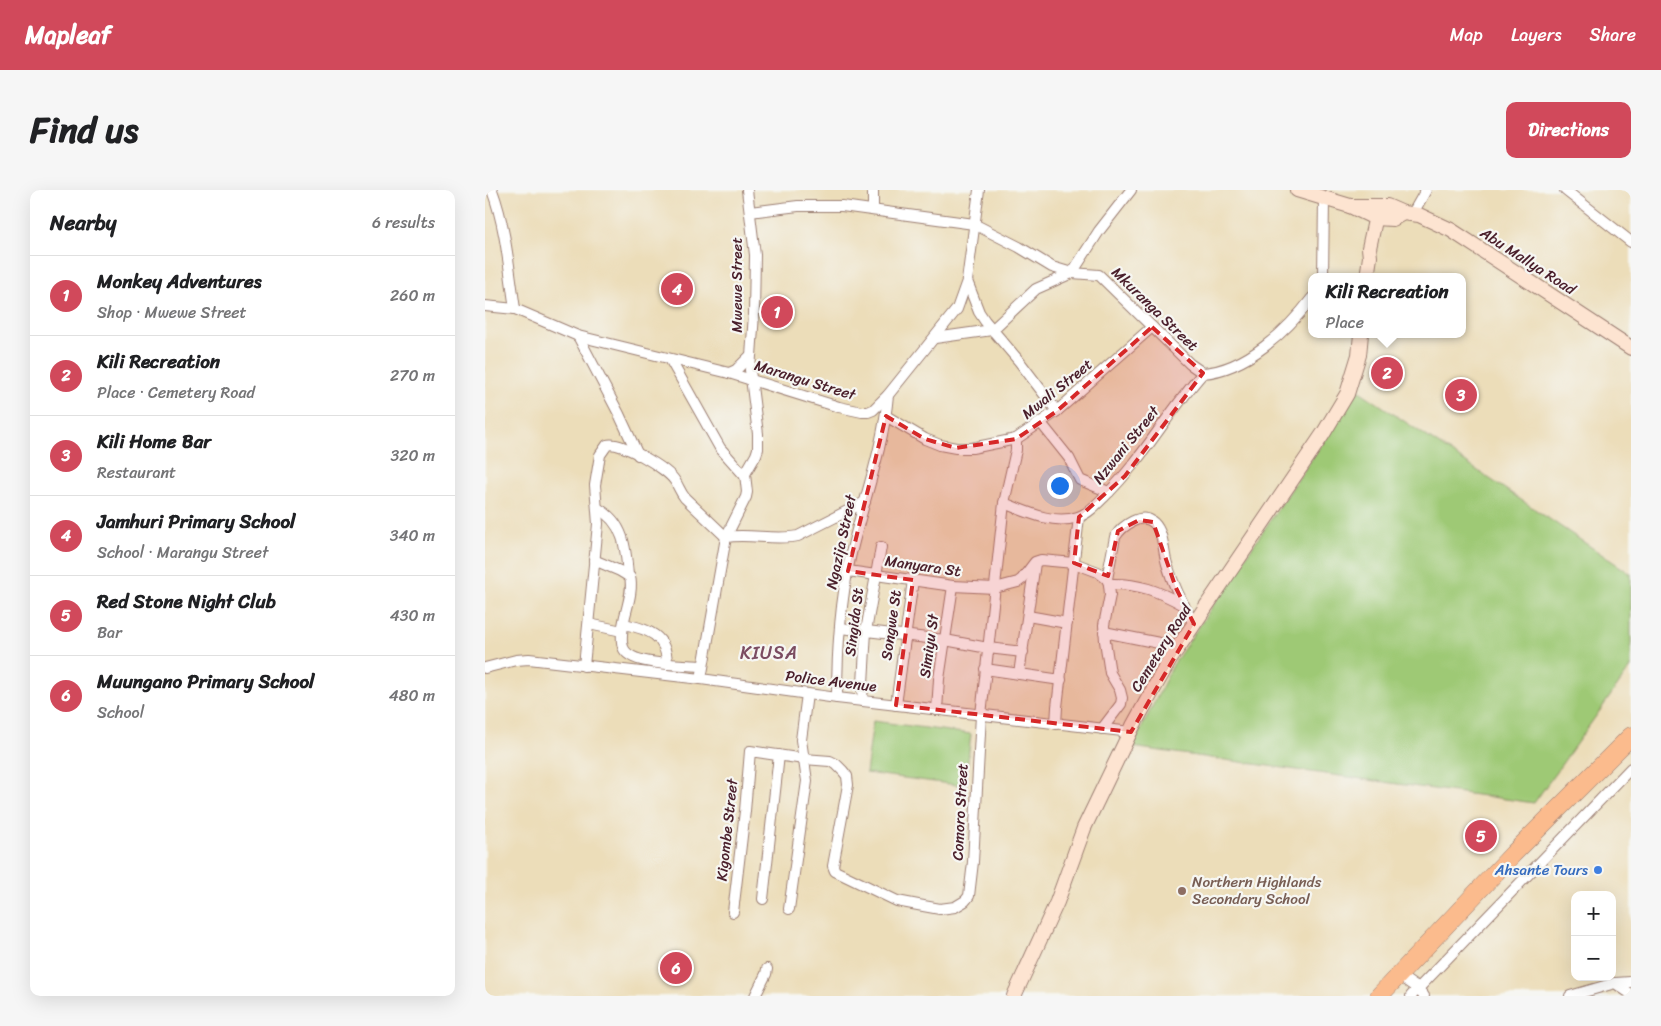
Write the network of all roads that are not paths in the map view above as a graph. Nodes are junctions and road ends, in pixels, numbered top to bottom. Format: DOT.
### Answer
graph roads {
  1 [pos="492,190"];
  2 [pos="747,190"];
  3 [pos="873,190"];
  4 [pos="979,190"];
  5 [pos="1131,190"];
  6 [pos="1297,190"];
  7 [pos="1426,190"];
  8 [pos="1565,190"];
  9 [pos="1321,195"];
  10 [pos="873,210"];
  11 [pos="750,212"];
  12 [pos="1382,213"];
  13 [pos="1408,213"];
  14 [pos="974,224"];
  15 [pos="1631,242"];
  16 [pos="1072,273"];
  17 [pos="1323,273"];
  18 [pos="1367,273"];
  19 [pos="967,281"];
  20 [pos="1308,303"];
  21 [pos="485,306"];
  22 [pos="515,309"];
  23 [pos="1152,328"];
  24 [pos="992,330"];
  25 [pos="578,336"];
  26 [pos="935,338"];
  27 [pos="1361,338"];
  28 [pos="1631,348"];
  29 [pos="750,356"];
  30 [pos="670,359"];
  31 [pos="729,373"];
  32 [pos="1203,373"];
  33 [pos="752,380"];
  34 [pos="887,395"];
  35 [pos="1057,411"];
  36 [pos="886,416"];
  37 [pos="1041,424"];
  38 [pos="1016,439"];
  39 [pos="638,455"];
  40 [pos="745,476"];
  41 [pos="1109,492"];
  42 [pos="865,502"];
  43 [pos="1004,503"];
  44 [pos="597,508"];
  45 [pos="1079,517"];
  46 [pos="726,537"];
  47 [pos="881,547"];
  48 [pos="594,560"];
  49 [pos="1035,562"];
  50 [pos="1074,564"];
  51 [pos="848,571"];
  52 [pos="875,575"];
  53 [pos="628,576"];
  54 [pos="913,580"];
  55 [pos="1108,581"];
  56 [pos="953,586"];
  57 [pos="995,588"];
  58 [pos="1184,605"];
  59 [pos="1028,616"];
  60 [pos="1067,623"];
  61 [pos="589,624"];
  62 [pos="1194,624"];
  63 [pos="623,628"];
  64 [pos="840,628"];
  65 [pos="866,631"];
  66 [pos="1104,632"];
  67 [pos="905,635"];
  68 [pos="945,640"];
  69 [pos="1179,647"];
  70 [pos="988,648"];
  71 [pos="1023,652"];
  72 [pos="667,664"];
  73 [pos="584,666"];
  74 [pos="703,666"];
  75 [pos="485,668"];
  76 [pos="985,670"];
  77 [pos="1019,674"];
  78 [pos="701,679"];
  79 [pos="1061,680"];
  80 [pos="807,694"];
  81 [pos="837,698"];
  82 [pos="862,701"];
  83 [pos="896,705"];
  84 [pos="937,710"];
  85 [pos="981,715"];
  86 [pos="1056,724"];
  87 [pos="1102,729"];
  88 [pos="1131,732"];
  89 [pos="1631,736"];
  90 [pos="779,756"];
  91 [pos="804,759"];
  92 [pos="1631,768"];
  93 [pos="763,899"];
  94 [pos="789,909"];
  95 [pos="733,912"];
  96 [pos="767,969"];
  97 [pos="1398,975"];
  98 [pos="1631,982"];
  99 [pos="1615,983"];
  100 [pos="1417,993"];
  101 [pos="1631,994"];
  102 [pos="755,996"];
  103 [pos="1014,996"];
  104 [pos="1379,996"];
  105 [pos="1570,996"];
  1 -- 22 [label="street"];
  2 -- 11 [label="street, Mwewe Street"];
  3 -- 10 [label="street"];
  4 -- 14 [label="street, Marangu Street"];
  5 -- 16 [label="street"];
  6 -- 9 [label="main road"];
  7 -- 13 [label="street"];
  8 -- 15 [label="street"];
  9 -- 12 [label="main road"];
  9 -- 17 [label="street"];
  10 -- 11 [label="street, Mkuranga Street"];
  10 -- 14 [label="street, Mkuranga Street"];
  11 -- 29 [label="street, Mwewe Street"];
  12 -- 13 [label="main road"];
  12 -- 18 [label="main road"];
  13 -- 28 [label="main road, Abu Mallya Road"];
  14 -- 16 [label="street, Mkuranga Street"];
  14 -- 19 [label="street, Marangu Street"];
  16 -- 23 [label="street, Mkuranga Street"];
  16 -- 24 [label="street"];
  19 -- 24 [label="street"];
  19 -- 26 [label="street, Marangu Street"];
  20 -- 32 [label="street"];
  21 -- 22 [label="street, Marangu Street"];
  22 -- 25 [label="street, Marangu Street"];
  23 -- 32 [label="street, Mkuranga Street"];
  23 -- 35 [label="street, Mwali Street"];
  24 -- 26 [label="street"];
  24 -- 35 [label="street"];
  25 -- 30 [label="street, Marangu Street"];
  25 -- 39 [label="street"];
  26 -- 34 [label="street, Marangu Street"];
  27 -- 62 [label="main road, Cemetery Road"];
  29 -- 31 [label="street"];
  29 -- 33 [label="street, Mwewe Street"];
  30 -- 31 [label="street, Marangu Street"];
  30 -- 40 [label="street"];
  31 -- 33 [label="street, Marangu Street"];
  32 -- 41 [label="street, Nzwani Street"];
  33 -- 34 [label="street, Marangu Street"];
  33 -- 40 [label="street, Mwewe Street"];
  34 -- 36 [label="street, Ngazija Street"];
  35 -- 37 [label="street, Mwali Street"];
  36 -- 38 [label="street, Mwali Street"];
  36 -- 42 [label="street, Ngazija Street"];
  37 -- 38 [label="street, Mwali Street"];
  37 -- 41 [label="street"];
  38 -- 43 [label="street, Comoro Street"];
  39 -- 44 [label="street"];
  39 -- 46 [label="street"];
  40 -- 46 [label="street"];
  41 -- 45 [label="street, Nzwani Street"];
  42 -- 46 [label="street"];
  42 -- 51 [label="street, Ngazija Street"];
  43 -- 45 [label="street"];
  43 -- 57 [label="street, Comoro Street"];
  44 -- 48 [label="street"];
  44 -- 53 [label="street"];
  45 -- 50 [label="street"];
  46 -- 74 [label="street"];
  47 -- 52 [label="street, Singida St"];
  48 -- 53 [label="street"];
  48 -- 61 [label="street"];
  49 -- 50 [label="street"];
  49 -- 57 [label="street"];
  49 -- 59 [label="street"];
  50 -- 55 [label="street"];
  50 -- 60 [label="street"];
  51 -- 52 [label="street, Manyara St"];
  51 -- 64 [label="street, Ngazija Street"];
  52 -- 54 [label="street, Manyara St"];
  52 -- 65 [label="street, Singida St"];
  53 -- 63 [label="street"];
  54 -- 56 [label="street, Manyara St"];
  54 -- 67 [label="street, Songwe St"];
  55 -- 58 [label="street"];
  55 -- 58 [label="street"];
  55 -- 66 [label="street"];
  56 -- 57 [label="street, Manyara St"];
  56 -- 68 [label="street, Simiyu St"];
  57 -- 70 [label="street, Comoro Street"];
  58 -- 62 [label="street"];
  59 -- 60 [label="street"];
  59 -- 71 [label="street"];
  60 -- 79 [label="street"];
  61 -- 63 [label="street"];
  61 -- 73 [label="street"];
  62 -- 69 [label="main road, Cemetery Road"];
  63 -- 72 [label="street"];
  63 -- 72 [label="street"];
  64 -- 65 [label="street"];
  64 -- 81 [label="street, Ngazija Street"];
  65 -- 67 [label="street"];
  65 -- 82 [label="street, Singida St"];
  66 -- 69 [label="street"];
  66 -- 87 [label="street"];
  67 -- 68 [label="street"];
  67 -- 83 [label="street, Songwe St"];
  68 -- 70 [label="street"];
  68 -- 84 [label="street, Simiyu St"];
  69 -- 88 [label="main road, Cemetery Road"];
  70 -- 71 [label="street"];
  70 -- 76 [label="street, Comoro Street"];
  71 -- 77 [label="street"];
  72 -- 74 [label="street"];
  73 -- 75 [label="street, Police Avenue"];
  73 -- 78 [label="street, Police Avenue"];
  74 -- 78 [label="street"];
  76 -- 77 [label="street"];
  76 -- 85 [label="street, Comoro Street"];
  77 -- 79 [label="street"];
  78 -- 80 [label="street, Police Avenue"];
  79 -- 86 [label="street"];
  80 -- 81 [label="street, Police Avenue"];
  80 -- 91 [label="street"];
  81 -- 82 [label="street, Police Avenue"];
  82 -- 83 [label="street, Police Avenue"];
  83 -- 84 [label="street, Police Avenue"];
  84 -- 85 [label="street, Police Avenue"];
  85 -- 86 [label="street, Police Avenue"];
  85 -- 91 [label="street, Comoro Street"];
  86 -- 87 [label="street, Police Avenue"];
  87 -- 88 [label="street, Police Avenue"];
  88 -- 103 [label="main road, Cemetery Road"];
  89 -- 97 [label="highway"];
  90 -- 91 [label="street"];
  90 -- 93 [label="street"];
  90 -- 95 [label="street, Kigombe Street"];
  91 -- 94 [label="street"];
  92 -- 100 [label="street"];
  96 -- 102 [label="street"];
  97 -- 100 [label="street"];
  97 -- 104 [label="highway"];
  98 -- 99 [label="street"];
  99 -- 101 [label="street"];
  99 -- 105 [label="street"];
}
